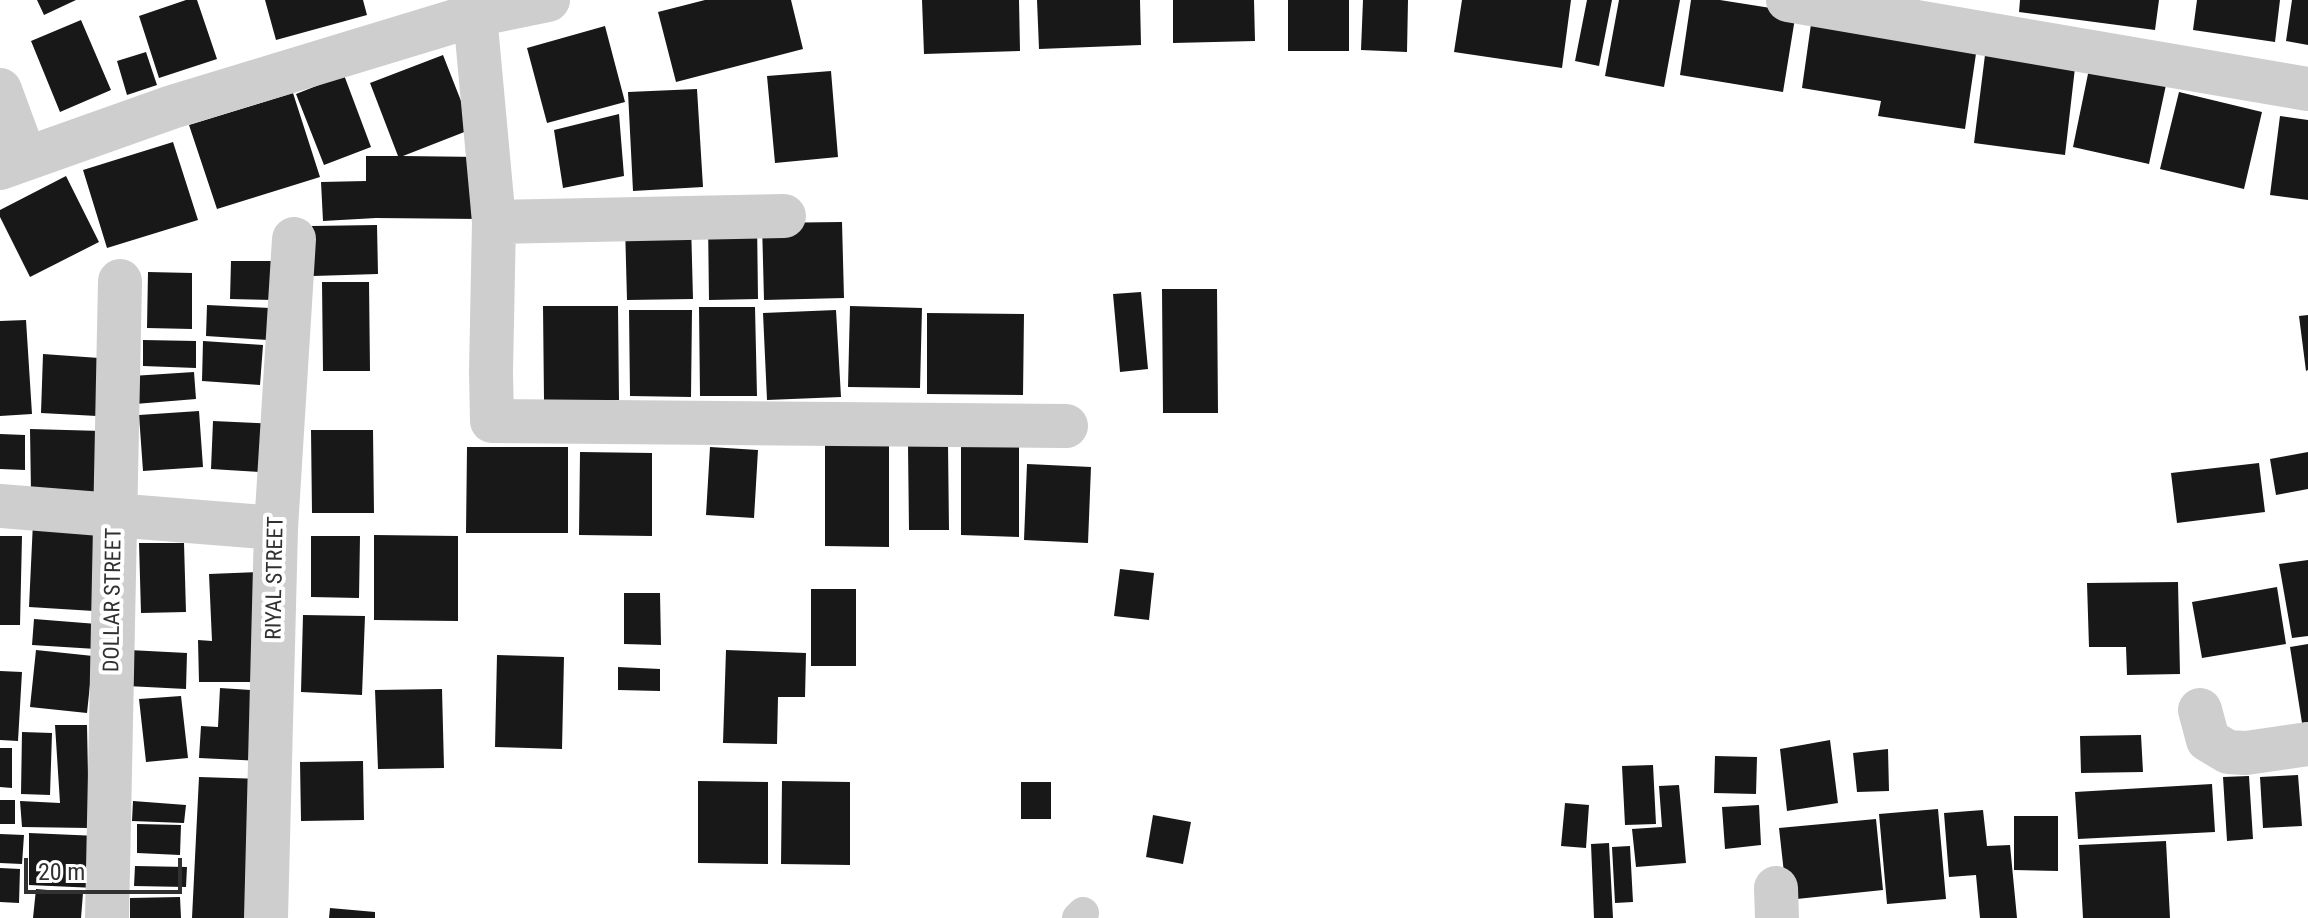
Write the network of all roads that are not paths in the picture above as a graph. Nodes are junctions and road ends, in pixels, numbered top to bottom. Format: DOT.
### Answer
graph roads {
  1 [pos="548,0"];
  2 [pos="1788,0"];
  3 [pos="475,15"];
  4 [pos="2308,89"];
  5 [pos="0,90"];
  6 [pos="12,163"];
  7 [pos="784,216"];
  8 [pos="494,222"];
  9 [pos="294,239"];
  10 [pos="120,281"];
  11 [pos="1066,426"];
  12 [pos="0,506"];
  13 [pos="116,517"];
  14 [pos="276,528"];
  15 [pos="2200,710"];
  16 [pos="2308,744"];
  17 [pos="107,918"];
  18 [pos="266,918"];
  1 -- 3 [label="street"];
  2 -- 4 [label="street"];
  3 -- 6 [label="street"];
  3 -- 8 [label="street"];
  5 -- 6 [label="street"];
  7 -- 8 [label="street"];
  8 -- 11 [label="street"];
  9 -- 14 [label="street, RIYAL STREET"];
  10 -- 13 [label="street, DOLLAR STREET"];
  12 -- 13 [label="street"];
  13 -- 14 [label="street"];
  13 -- 17 [label="street, DOLLAR STREET"];
  14 -- 18 [label="street, RIYAL STREET"];
  15 -- 16 [label="street"];
}
